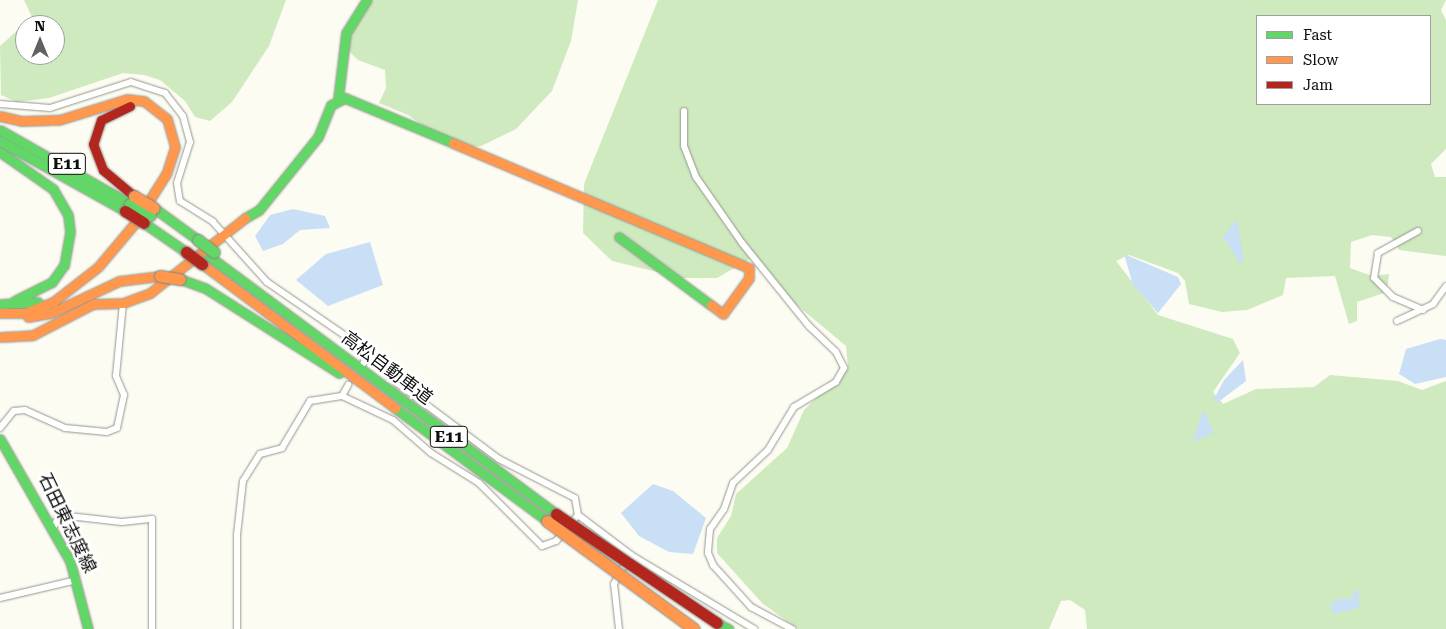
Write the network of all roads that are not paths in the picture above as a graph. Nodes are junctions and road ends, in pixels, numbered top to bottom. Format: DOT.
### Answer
graph roads {
  1 [pos="367,0"];
  2 [pos="338,99"];
  3 [pos="0,104"];
  4 [pos="684,112"];
  5 [pos="0,116"];
  6 [pos="0,130"];
  7 [pos="0,142"];
  8 [pos="0,152"];
  9 [pos="130,203"];
  10 [pos="149,215"];
  11 [pos="1418,231"];
  12 [pos="222,232"];
  13 [pos="618,237"];
  14 [pos="192,246"];
  15 [pos="208,257"];
  16 [pos="1446,286"];
  17 [pos="123,304"];
  18 [pos="1,310"];
  19 [pos="1423,310"];
  20 [pos="1397,321"];
  21 [pos="0,337"];
  22 [pos="312,345"];
  23 [pos="369,352"];
  24 [pos="338,364"];
  25 [pos="363,364"];
  26 [pos="348,386"];
  27 [pos="342,396"];
  28 [pos="0,428"];
  29 [pos="0,439"];
  30 [pos="578,515"];
  31 [pos="551,518"];
  32 [pos="53,528"];
  33 [pos="631,555"];
  34 [pos="77,580"];
  35 [pos="0,596"];
  36 [pos="88,629"];
  37 [pos="152,629"];
  38 [pos="237,629"];
  39 [pos="619,629"];
  40 [pos="694,629"];
  41 [pos="729,629"];
  42 [pos="754,629"];
  43 [pos="792,629"];
  1 -- 2 [label="main road"];
  2 -- 12 [label="main road"];
  2 -- 13 [label="main road"];
  3 -- 12 [label="street"];
  4 -- 43 [label="street"];
  5 -- 18 [label="main road"];
  6 -- 9 [label="main road, E11"];
  7 -- 9 [label="main road, E11"];
  8 -- 18 [label="main road"];
  9 -- 10 [label="main road, bridge"];
  9 -- 10 [label="main road, E11, bridge"];
  9 -- 18 [label="main road"];
  10 -- 14 [label="main road"];
  10 -- 14 [label="main road, 高松自動車道 / E11"];
  11 -- 19 [label="street"];
  12 -- 17 [label="main road"];
  12 -- 23 [label="street"];
  14 -- 15 [label="main road, 高松自動車道 / E11, bridge"];
  14 -- 15 [label="main road, bridge"];
  15 -- 22 [label="main road, 高松自動車道 / E11"];
  15 -- 22 [label="main road, 高松自動車道 / E11"];
  16 -- 19 [label="street"];
  17 -- 21 [label="main road"];
  17 -- 28 [label="street"];
  18 -- 22 [label="main road, bridge"];
  19 -- 20 [label="street"];
  22 -- 24 [label="main road"];
  22 -- 24 [label="main road, 高松自動車道 / E11"];
  23 -- 25 [label="street"];
  23 -- 30 [label="street"];
  24 -- 31 [label="main road, 高松自動車道 / E11"];
  24 -- 31 [label="main road, 高松自動車道 / E11"];
  26 -- 27 [label="street"];
  27 -- 30 [label="street"];
  27 -- 38 [label="street"];
  29 -- 32 [label="main road, 石田東志度線"];
  30 -- 33 [label="street"];
  31 -- 40 [label="main road, 高松自動車道 / E11, bridge"];
  31 -- 41 [label="main road, 高松自動車道 / E11, bridge"];
  32 -- 34 [label="main road, 石田東志度線"];
  32 -- 37 [label="street"];
  33 -- 39 [label="street"];
  33 -- 42 [label="street"];
  34 -- 35 [label="street"];
  34 -- 36 [label="main road, 石田東志度線"];
}
